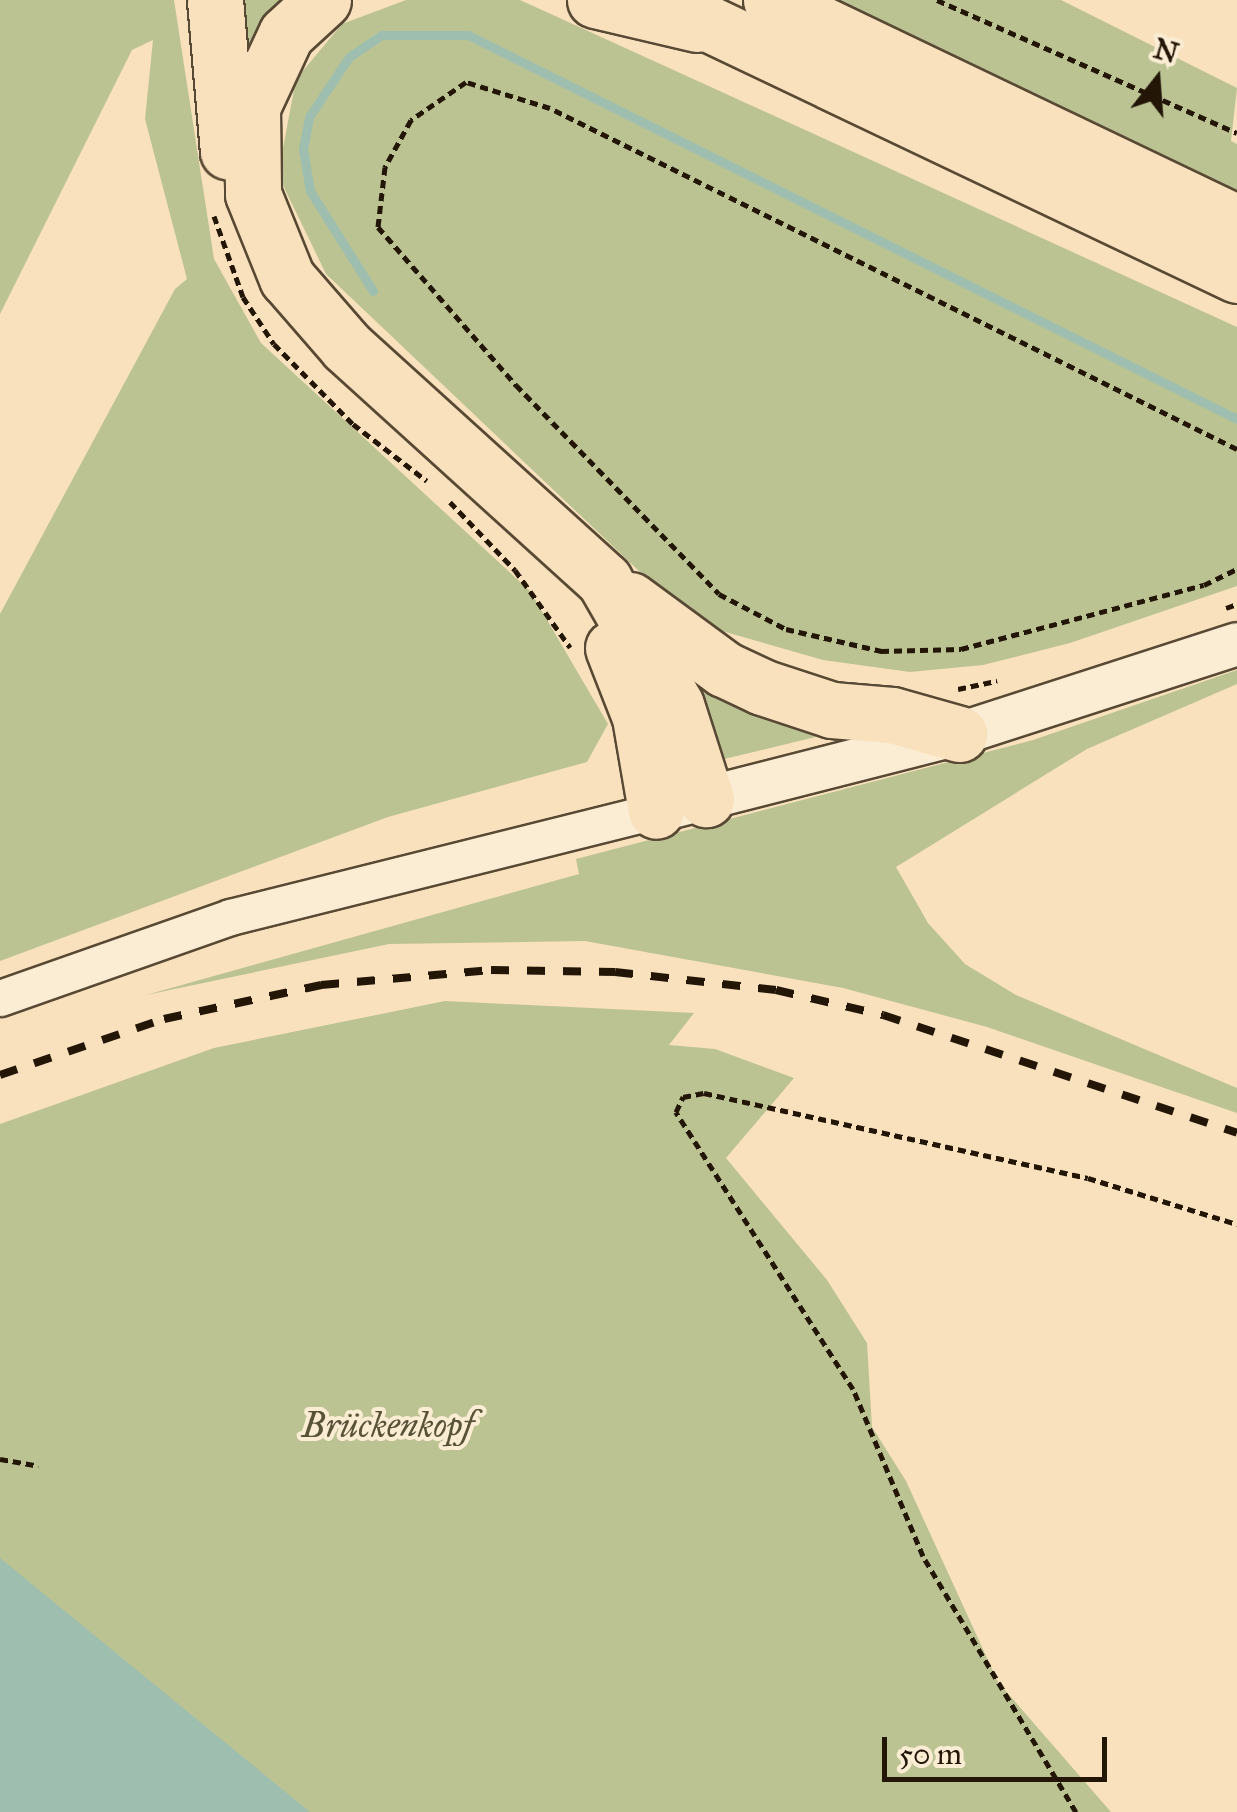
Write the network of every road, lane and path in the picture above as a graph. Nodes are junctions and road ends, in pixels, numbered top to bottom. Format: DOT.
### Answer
graph roads {
  1 [pos="215,0"];
  2 [pos="323,0"];
  3 [pos="595,0"];
  4 [pos="659,0"];
  5 [pos="771,0"];
  6 [pos="937,0"];
  7 [pos="720,28"];
  8 [pos="1237,133"];
  9 [pos="1237,224"];
  10 [pos="1237,275"];
  11 [pos="1237,449"];
  12 [pos="1237,569"];
  13 [pos="604,580"];
  14 [pos="1237,604"];
  15 [pos="1229,627"];
  16 [pos="1016,678"];
  17 [pos="954,712"];
  18 [pos="681,805"];
  19 [pos="0,998"];
  20 [pos="1237,1224"];
  21 [pos="0,1458"];
  22 [pos="38,1466"];
  23 [pos="1076,1812"];
  1 -- 18 [label="highway"];
  2 -- 13 [label="highway"];
  3 -- 7 [label="highway"];
  4 -- 7 [label="highway"];
  5 -- 9 [label="highway"];
  6 -- 8 [label="path"];
  7 -- 10 [label="highway"];
  11 -- 12 [label="path"];
  13 -- 17 [label="highway"];
  13 -- 18 [label="highway"];
  14 -- 15 [label="path"];
  15 -- 17 [label="street"];
  16 -- 17 [label="path"];
  17 -- 18 [label="street"];
  18 -- 19 [label="street"];
  20 -- 23 [label="path"];
  21 -- 22 [label="path"];
}
